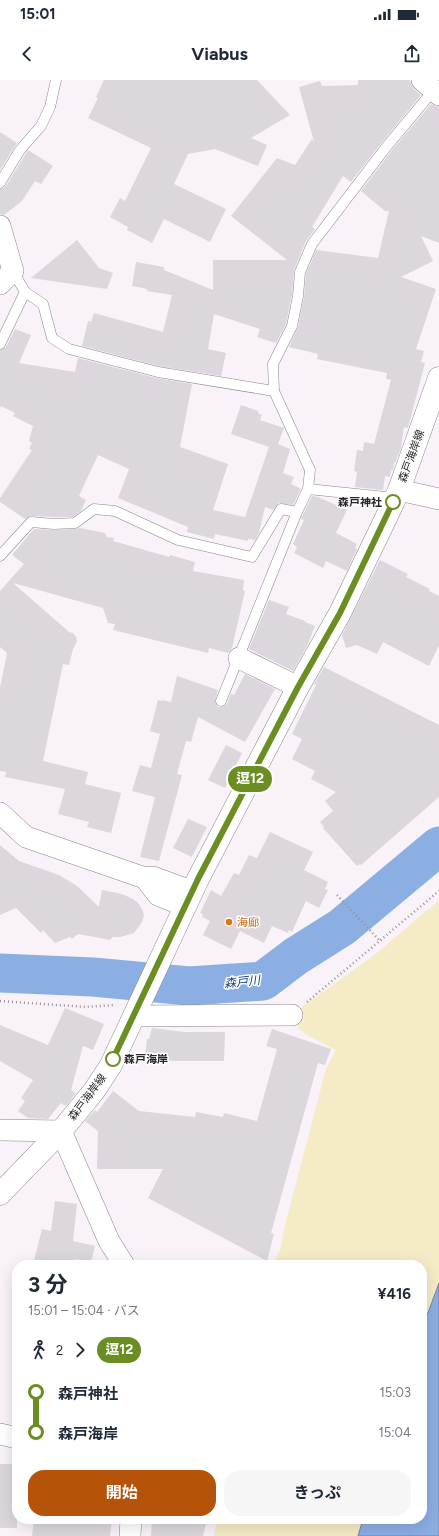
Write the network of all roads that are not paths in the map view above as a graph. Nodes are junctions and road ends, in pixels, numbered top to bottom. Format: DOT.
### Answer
graph roads {
  1 [pos="56,80"];
  2 [pos="431,89"];
  3 [pos="0,183"];
  4 [pos="0,226"];
  5 [pos="7,277"];
  6 [pos="25,292"];
  7 [pos="0,344"];
  8 [pos="439,378"];
  9 [pos="274,391"];
  10 [pos="308,489"];
  11 [pos="397,494"];
  12 [pos="439,500"];
  13 [pos="297,512"];
  14 [pos="0,556"];
  15 [pos="238,658"];
  16 [pos="298,687"];
  17 [pos="221,701"];
  18 [pos="0,813"];
  19 [pos="184,907"];
  20 [pos="292,1015"];
  21 [pos="134,1016"];
  22 [pos="0,1130"];
  23 [pos="60,1131"];
  24 [pos="0,1194"];
  25 [pos="121,1260"];
  26 [pos="0,1434"];
  27 [pos="12,1437"];
  28 [pos="131,1524"];
  29 [pos="130,1536"];
  1 -- 3 [label="lane"];
  2 -- 9 [label="lane"];
  4 -- 5 [label="street"];
  5 -- 6 [label="lane"];
  6 -- 7 [label="lane"];
  6 -- 9 [label="lane"];
  8 -- 11 [label="main road, 森戸海岸線"];
  9 -- 10 [label="lane"];
  10 -- 11 [label="lane"];
  10 -- 13 [label="lane"];
  11 -- 12 [label="street"];
  11 -- 16 [label="main road, 森戸海岸線"];
  13 -- 14 [label="lane"];
  13 -- 15 [label="lane"];
  15 -- 16 [label="street"];
  15 -- 17 [label="lane"];
  16 -- 19 [label="main road, 森戸海岸線"];
  18 -- 19 [label="street"];
  19 -- 21 [label="main road, 森戸海岸線"];
  20 -- 21 [label="street"];
  21 -- 23 [label="main road, 森戸海岸線"];
  22 -- 23 [label="street"];
  23 -- 24 [label="main road, 森戸海岸線"];
  23 -- 25 [label="street"];
  26 -- 27 [label="street"];
  28 -- 29 [label="street"];
}
